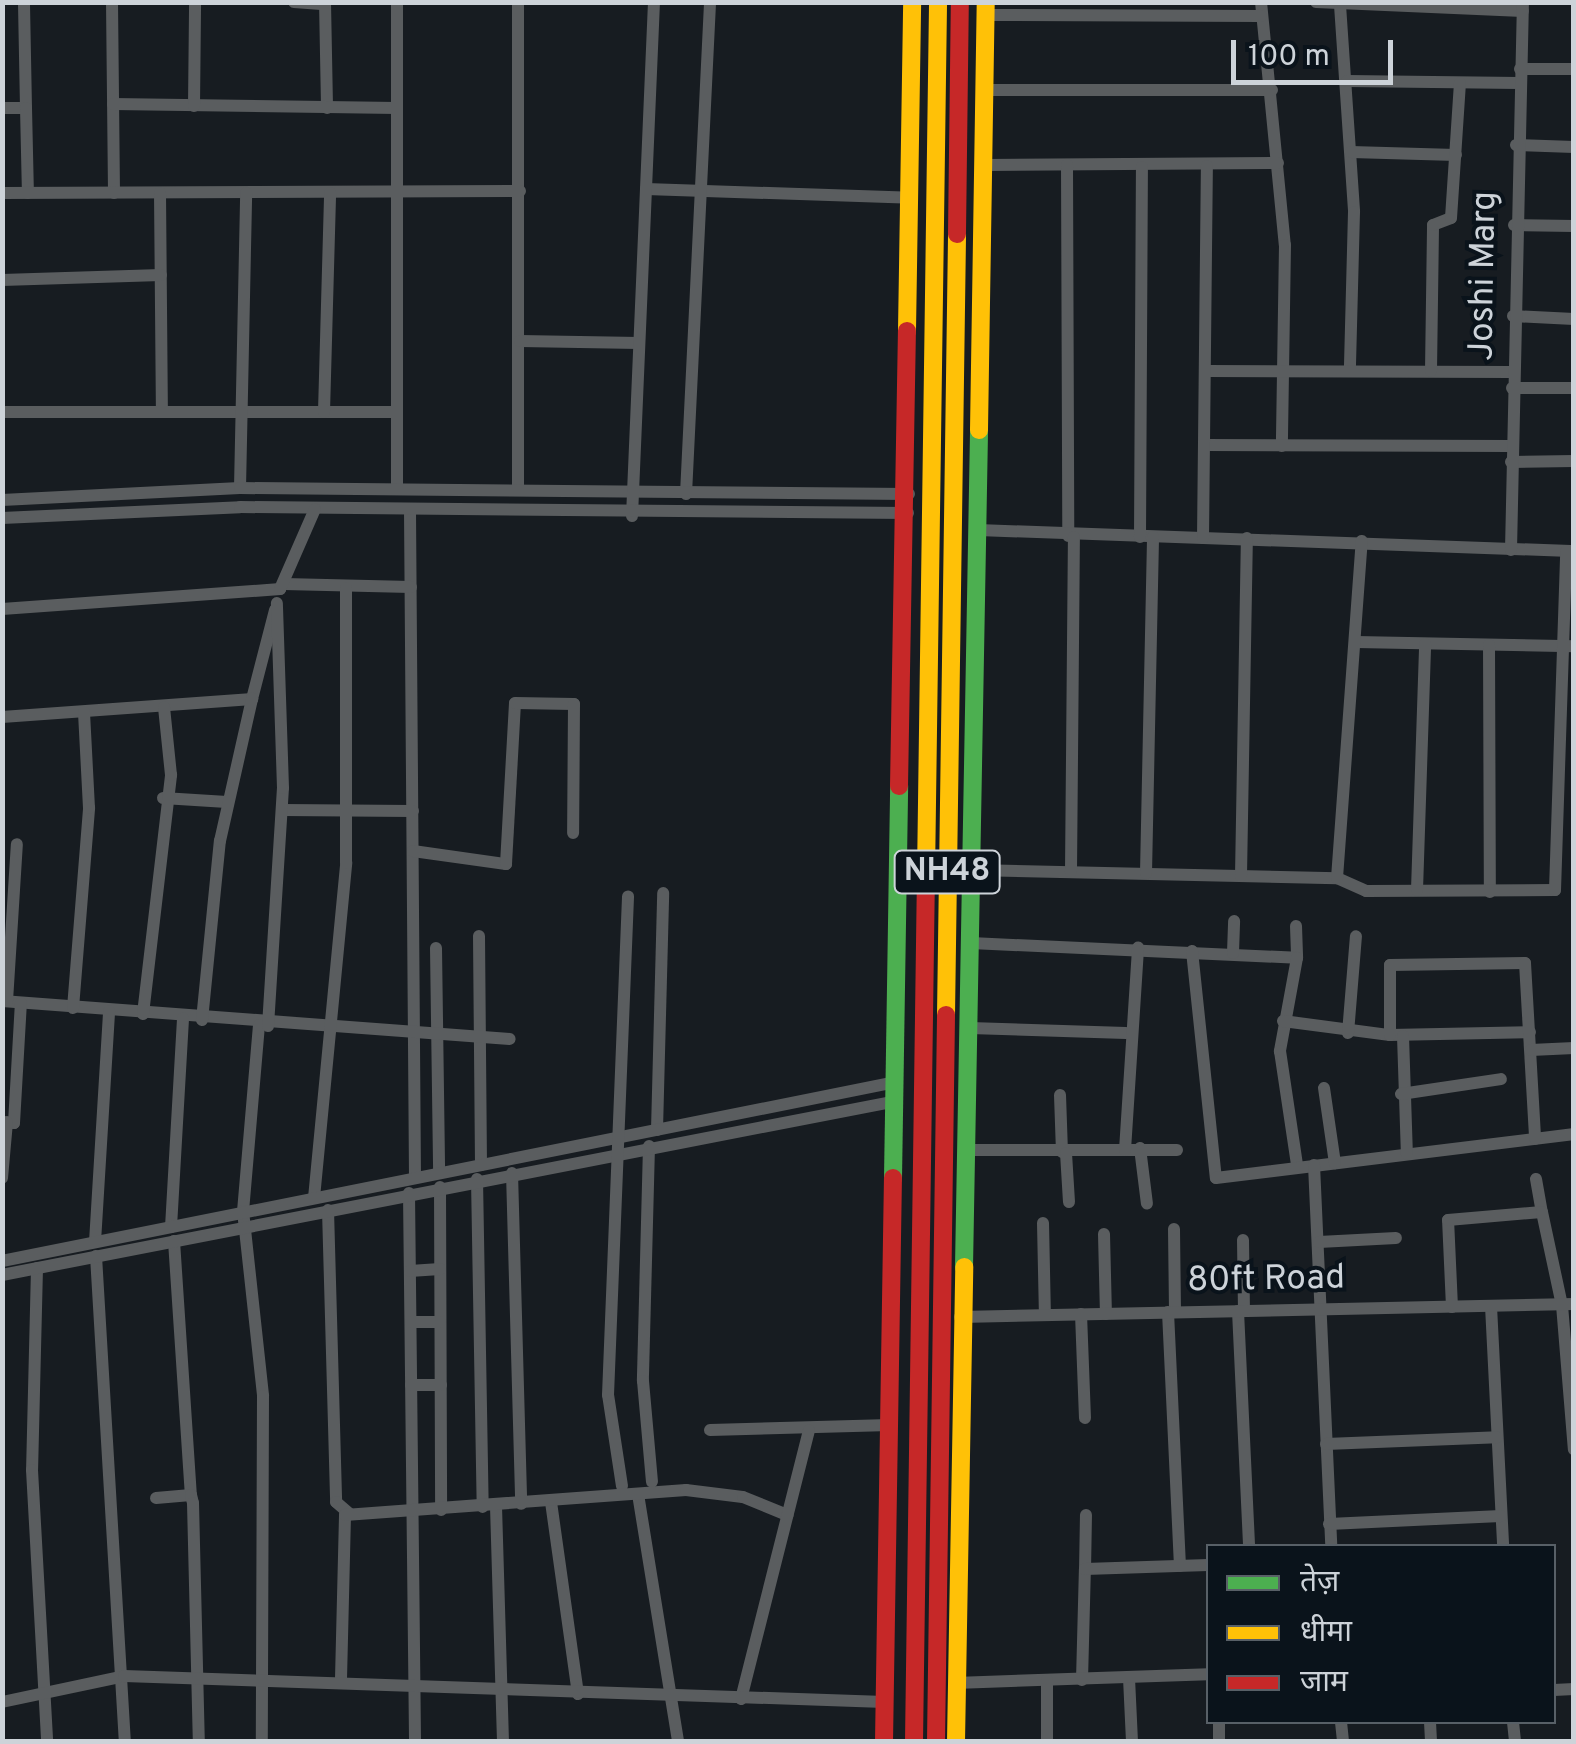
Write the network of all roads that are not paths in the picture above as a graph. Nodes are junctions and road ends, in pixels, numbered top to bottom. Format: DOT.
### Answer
graph roads {
  1 [pos="24,2"];
  2 [pos="112,2"];
  3 [pos="195,2"];
  4 [pos="294,2"];
  5 [pos="397,2"];
  6 [pos="518,2"];
  7 [pos="654,2"];
  8 [pos="710,2"];
  9 [pos="912,2"];
  10 [pos="938,2"];
  11 [pos="960,2"];
  12 [pos="1316,2"];
  13 [pos="326,3"];
  14 [pos="1340,5"];
  15 [pos="1523,7"];
  16 [pos="986,9"];
  17 [pos="1261,9"];
  18 [pos="1574,69"];
  19 [pos="1519,76"];
  20 [pos="1347,81"];
  21 [pos="1460,82"];
  22 [pos="986,90"];
  23 [pos="1272,90"];
  24 [pos="113,104"];
  25 [pos="194,106"];
  26 [pos="2,108"];
  27 [pos="26,108"];
  28 [pos="327,108"];
  29 [pos="397,108"];
  30 [pos="1516,145"];
  31 [pos="1574,147"];
  32 [pos="1351,152"];
  33 [pos="1456,155"];
  34 [pos="1278,163"];
  35 [pos="985,164"];
  36 [pos="1068,165"];
  37 [pos="1207,166"];
  38 [pos="1142,167"];
  39 [pos="646,188"];
  40 [pos="700,190"];
  41 [pos="520,191"];
  42 [pos="330,192"];
  43 [pos="398,192"];
  44 [pos="2,193"];
  45 [pos="28,193"];
  46 [pos="114,193"];
  47 [pos="160,193"];
  48 [pos="246,193"];
  49 [pos="912,198"];
  50 [pos="1514,225"];
  51 [pos="1574,226"];
  52 [pos="161,275"];
  53 [pos="2,280"];
  54 [pos="1513,316"];
  55 [pos="1574,319"];
  56 [pos="520,341"];
  57 [pos="639,343"];
  58 [pos="1284,370"];
  59 [pos="1350,370"];
  60 [pos="1207,371"];
  61 [pos="1431,371"];
  62 [pos="1512,372"];
  63 [pos="1512,388"];
  64 [pos="1574,388"];
  65 [pos="2,412"];
  66 [pos="162,412"];
  67 [pos="243,412"];
  68 [pos="324,412"];
  69 [pos="396,412"];
  70 [pos="1206,446"];
  71 [pos="1282,446"];
  72 [pos="1511,446"];
  73 [pos="1511,462"];
  74 [pos="1574,462"];
  75 [pos="240,488"];
  76 [pos="397,489"];
  77 [pos="518,489"];
  78 [pos="632,494"];
  79 [pos="686,494"];
  80 [pos="908,494"];
  81 [pos="2,500"];
  82 [pos="316,509"];
  83 [pos="410,511"];
  84 [pos="908,514"];
  85 [pos="632,516"];
  86 [pos="2,518"];
  87 [pos="978,530"];
  88 [pos="1071,536"];
  89 [pos="1146,537"];
  90 [pos="1203,538"];
  91 [pos="1247,538"];
  92 [pos="1362,542"];
  93 [pos="1511,550"];
  94 [pos="1570,551"];
  95 [pos="411,587"];
  96 [pos="346,588"];
  97 [pos="280,592"];
  98 [pos="2,609"];
  99 [pos="1356,642"];
  100 [pos="1426,644"];
  101 [pos="1489,645"];
  102 [pos="1569,646"];
  103 [pos="252,699"];
  104 [pos="164,707"];
  105 [pos="84,712"];
  106 [pos="2,717"];
  107 [pos="163,798"];
  108 [pos="227,802"];
  109 [pos="282,810"];
  110 [pos="413,811"];
  111 [pos="346,813"];
  112 [pos="573,833"];
  113 [pos="17,844"];
  114 [pos="412,851"];
  115 [pos="973,870"];
  116 [pos="1071,872"];
  117 [pos="1146,874"];
  118 [pos="1241,876"];
  119 [pos="1337,878"];
  120 [pos="1417,890"];
  121 [pos="1490,892"];
  122 [pos="663,893"];
  123 [pos="628,896"];
  124 [pos="1234,921"];
  125 [pos="1296,926"];
  126 [pos="479,936"];
  127 [pos="1356,936"];
  128 [pos="971,943"];
  129 [pos="1138,947"];
  130 [pos="436,948"];
  131 [pos="1192,951"];
  132 [pos="1233,953"];
  133 [pos="1297,958"];
  134 [pos="10,1002"];
  135 [pos="74,1008"];
  136 [pos="108,1011"];
  137 [pos="143,1014"];
  138 [pos="184,1018"];
  139 [pos="202,1020"];
  140 [pos="1283,1020"];
  141 [pos="263,1026"];
  142 [pos="970,1028"];
  143 [pos="330,1031"];
  144 [pos="1348,1032"];
  145 [pos="1530,1032"];
  146 [pos="1126,1033"];
  147 [pos="1397,1036"];
  148 [pos="415,1037"];
  149 [pos="437,1038"];
  150 [pos="480,1039"];
  151 [pos="510,1040"];
  152 [pos="1574,1048"];
  153 [pos="1531,1050"];
  154 [pos="1501,1078"];
  155 [pos="1324,1088"];
  156 [pos="896,1092"];
  157 [pos="1060,1094"];
  158 [pos="1401,1094"];
  159 [pos="5,1122"];
  160 [pos="656,1130"];
  161 [pos="1574,1134"];
  162 [pos="1535,1139"];
  163 [pos="620,1145"];
  164 [pos="649,1146"];
  165 [pos="1133,1149"];
  166 [pos="967,1150"];
  167 [pos="1177,1150"];
  168 [pos="1064,1152"];
  169 [pos="1406,1154"];
  170 [pos="1335,1162"];
  171 [pos="481,1165"];
  172 [pos="1298,1165"];
  173 [pos="1314,1165"];
  174 [pos="512,1172"];
  175 [pos="415,1176"];
  176 [pos="2,1178"];
  177 [pos="439,1179"];
  178 [pos="1536,1179"];
  179 [pos="477,1180"];
  180 [pos="409,1193"];
  181 [pos="314,1198"];
  182 [pos="1069,1202"];
  183 [pos="1147,1204"];
  184 [pos="328,1210"];
  185 [pos="243,1211"];
  186 [pos="1542,1212"];
  187 [pos="1044,1223"];
  188 [pos="246,1228"];
  189 [pos="1174,1229"];
  190 [pos="172,1234"];
  191 [pos="1104,1234"];
  192 [pos="1396,1238"];
  193 [pos="1244,1240"];
  194 [pos="1318,1242"];
  195 [pos="96,1250"];
  196 [pos="2,1262"];
  197 [pos="38,1268"];
  198 [pos="440,1270"];
  199 [pos="410,1271"];
  200 [pos="2,1276"];
  201 [pos="1568,1305"];
  202 [pos="1491,1306"];
  203 [pos="1452,1307"];
  204 [pos="1322,1309"];
  205 [pos="1241,1311"];
  206 [pos="1172,1312"];
  207 [pos="1082,1314"];
  208 [pos="1106,1314"];
  209 [pos="1045,1315"];
  210 [pos="960,1316"];
  211 [pos="411,1322"];
  212 [pos="440,1322"];
  213 [pos="440,1384"];
  214 [pos="411,1385"];
  215 [pos="1572,1414"];
  216 [pos="1085,1418"];
  217 [pos="890,1424"];
  218 [pos="441,1430"];
  219 [pos="710,1430"];
  220 [pos="810,1430"];
  221 [pos="412,1432"];
  222 [pos="1498,1437"];
  223 [pos="1326,1444"];
  224 [pos="1574,1450"];
  225 [pos="652,1482"];
  226 [pos="622,1486"];
  227 [pos="638,1494"];
  228 [pos="191,1495"];
  229 [pos="156,1498"];
  230 [pos="551,1502"];
  231 [pos="521,1504"];
  232 [pos="490,1506"];
  233 [pos="441,1510"];
  234 [pos="414,1511"];
  235 [pos="350,1514"];
  236 [pos="787,1515"];
  237 [pos="1086,1515"];
  238 [pos="1501,1516"];
  239 [pos="1329,1524"];
  240 [pos="1249,1544"];
  241 [pos="1330,1544"];
  242 [pos="1503,1544"];
  243 [pos="1206,1565"];
  244 [pos="1180,1566"];
  245 [pos="1085,1571"];
  246 [pos="1206,1674"];
  247 [pos="124,1676"];
  248 [pos="1128,1678"];
  249 [pos="341,1680"];
  250 [pos="1047,1680"];
  251 [pos="1082,1680"];
  252 [pos="262,1682"];
  253 [pos="198,1683"];
  254 [pos="955,1683"];
  255 [pos="415,1686"];
  256 [pos="503,1692"];
  257 [pos="578,1694"];
  258 [pos="673,1696"];
  259 [pos="742,1699"];
  260 [pos="47,1700"];
  261 [pos="2,1702"];
  262 [pos="885,1702"];
  263 [pos="47,1742"];
  264 [pos="125,1742"];
  265 [pos="199,1742"];
  266 [pos="262,1742"];
  267 [pos="416,1742"];
  268 [pos="503,1742"];
  269 [pos="678,1742"];
  270 [pos="884,1742"];
  271 [pos="914,1742"];
  272 [pos="936,1742"];
  273 [pos="956,1742"];
  274 [pos="1047,1742"];
  275 [pos="1132,1742"];
  1 -- 27 [label="street"];
  2 -- 24 [label="street"];
  3 -- 25 [label="street"];
  4 -- 13 [label="street"];
  5 -- 29 [label="street"];
  6 -- 41 [label="street"];
  7 -- 39 [label="street"];
  8 -- 40 [label="street"];
  9 -- 49 [label="main road"];
  10 -- 271 [label="main road, NH48"];
  11 -- 272 [label="main road, NH48"];
  12 -- 14 [label="street"];
  13 -- 28 [label="street"];
  14 -- 15 [label="street"];
  14 -- 20 [label="street"];
  15 -- 19 [label="street, Joshi Marg"];
  16 -- 17 [label="street"];
  16 -- 22 [label="main road"];
  17 -- 23 [label="street"];
  18 -- 19 [label="street"];
  19 -- 21 [label="street"];
  19 -- 30 [label="street, Joshi Marg"];
  20 -- 21 [label="street"];
  20 -- 32 [label="street"];
  21 -- 33 [label="street"];
  22 -- 23 [label="street"];
  22 -- 35 [label="main road"];
  23 -- 34 [label="street"];
  24 -- 25 [label="street"];
  24 -- 46 [label="street"];
  25 -- 28 [label="street"];
  26 -- 27 [label="street"];
  27 -- 45 [label="street"];
  28 -- 29 [label="street"];
  29 -- 43 [label="street"];
  30 -- 31 [label="street"];
  30 -- 50 [label="street, Joshi Marg"];
  32 -- 33 [label="street"];
  32 -- 59 [label="street"];
  33 -- 61 [label="street"];
  34 -- 37 [label="street"];
  34 -- 58 [label="street"];
  35 -- 36 [label="street"];
  35 -- 87 [label="main road"];
  36 -- 38 [label="street"];
  36 -- 88 [label="street"];
  37 -- 38 [label="street"];
  37 -- 60 [label="street"];
  38 -- 89 [label="street"];
  39 -- 40 [label="street"];
  39 -- 57 [label="street"];
  40 -- 49 [label="street"];
  40 -- 79 [label="street"];
  41 -- 43 [label="street"];
  41 -- 56 [label="street"];
  42 -- 43 [label="street"];
  42 -- 48 [label="street"];
  42 -- 68 [label="street"];
  43 -- 69 [label="street"];
  44 -- 45 [label="street"];
  45 -- 46 [label="street"];
  46 -- 47 [label="street"];
  47 -- 48 [label="street"];
  47 -- 52 [label="street"];
  48 -- 67 [label="street"];
  49 -- 80 [label="main road"];
  50 -- 51 [label="street"];
  50 -- 54 [label="street, Joshi Marg"];
  52 -- 53 [label="street"];
  52 -- 66 [label="street"];
  54 -- 55 [label="street"];
  54 -- 62 [label="street, Joshi Marg"];
  56 -- 57 [label="street"];
  56 -- 77 [label="street"];
  57 -- 78 [label="street"];
  58 -- 59 [label="street"];
  58 -- 60 [label="street"];
  58 -- 71 [label="street"];
  59 -- 61 [label="street"];
  60 -- 70 [label="street"];
  61 -- 62 [label="street"];
  62 -- 63 [label="street, Joshi Marg"];
  63 -- 64 [label="street"];
  63 -- 72 [label="street, Joshi Marg"];
  65 -- 66 [label="street"];
  66 -- 67 [label="street"];
  67 -- 68 [label="street"];
  67 -- 75 [label="street"];
  68 -- 69 [label="street"];
  69 -- 76 [label="street"];
  70 -- 71 [label="street"];
  70 -- 90 [label="street"];
  71 -- 72 [label="street"];
  72 -- 73 [label="street, Joshi Marg"];
  73 -- 74 [label="street"];
  73 -- 93 [label="street, Joshi Marg"];
  75 -- 76 [label="street"];
  75 -- 81 [label="street"];
  76 -- 77 [label="street"];
  77 -- 78 [label="street"];
  78 -- 79 [label="street"];
  78 -- 85 [label="street"];
  79 -- 80 [label="street"];
  80 -- 84 [label="main road"];
  82 -- 83 [label="street"];
  82 -- 86 [label="street"];
  82 -- 97 [label="street"];
  83 -- 85 [label="street"];
  83 -- 95 [label="street"];
  84 -- 85 [label="street"];
  84 -- 156 [label="main road"];
  87 -- 88 [label="street"];
  87 -- 115 [label="main road"];
  88 -- 89 [label="street"];
  88 -- 116 [label="street"];
  89 -- 90 [label="street"];
  89 -- 117 [label="street"];
  90 -- 91 [label="street"];
  91 -- 92 [label="street"];
  91 -- 118 [label="street"];
  92 -- 93 [label="street"];
  92 -- 99 [label="street"];
  93 -- 94 [label="street"];
  94 -- 102 [label="street"];
  95 -- 96 [label="street"];
  95 -- 110 [label="street"];
  96 -- 97 [label="street"];
  96 -- 111 [label="street"];
  97 -- 98 [label="street"];
  97 -- 103 [label="street"];
  97 -- 109 [label="street"];
  99 -- 100 [label="street"];
  99 -- 119 [label="street"];
  100 -- 101 [label="street"];
  100 -- 120 [label="street"];
  101 -- 102 [label="street"];
  101 -- 121 [label="street"];
  102 -- 121 [label="street"];
  103 -- 104 [label="street"];
  103 -- 108 [label="street"];
  104 -- 105 [label="street"];
  104 -- 107 [label="street"];
  105 -- 106 [label="street"];
  105 -- 135 [label="street"];
  107 -- 108 [label="street"];
  107 -- 137 [label="street"];
  108 -- 139 [label="street"];
  109 -- 111 [label="street"];
  109 -- 141 [label="street"];
  110 -- 111 [label="street"];
  110 -- 114 [label="street"];
  111 -- 143 [label="street"];
  112 -- 114 [label="street"];
  113 -- 134 [label="street"];
  114 -- 148 [label="street"];
  115 -- 116 [label="street"];
  115 -- 128 [label="main road"];
  116 -- 117 [label="street"];
  117 -- 118 [label="street"];
  118 -- 119 [label="street"];
  119 -- 120 [label="street"];
  120 -- 121 [label="street"];
  122 -- 160 [label="street"];
  123 -- 163 [label="street"];
  124 -- 132 [label="street"];
  125 -- 133 [label="street"];
  126 -- 150 [label="street"];
  127 -- 144 [label="street"];
  128 -- 129 [label="street"];
  128 -- 142 [label="main road"];
  129 -- 131 [label="street"];
  129 -- 146 [label="street"];
  130 -- 149 [label="street"];
  131 -- 132 [label="street"];
  131 -- 172 [label="street"];
  132 -- 133 [label="street"];
  133 -- 140 [label="street"];
  134 -- 135 [label="street"];
  134 -- 159 [label="street"];
  135 -- 136 [label="street"];
  136 -- 137 [label="street"];
  136 -- 195 [label="street"];
  137 -- 138 [label="street"];
  138 -- 139 [label="street"];
  138 -- 190 [label="street"];
  139 -- 141 [label="street"];
  140 -- 144 [label="street"];
  140 -- 172 [label="street"];
  141 -- 143 [label="street"];
  141 -- 185 [label="street"];
  142 -- 146 [label="street"];
  142 -- 166 [label="main road"];
  143 -- 148 [label="street"];
  143 -- 181 [label="street"];
  144 -- 147 [label="street"];
  145 -- 147 [label="street"];
  145 -- 147 [label="street"];
  145 -- 153 [label="street"];
  146 -- 165 [label="street"];
  147 -- 158 [label="street"];
  148 -- 149 [label="street"];
  148 -- 175 [label="street"];
  149 -- 150 [label="street"];
  149 -- 177 [label="street"];
  150 -- 151 [label="street"];
  150 -- 171 [label="street"];
  152 -- 153 [label="street"];
  153 -- 162 [label="street"];
  154 -- 158 [label="street"];
  155 -- 170 [label="street"];
  156 -- 160 [label="street"];
  156 -- 164 [label="street"];
  156 -- 217 [label="main road"];
  157 -- 168 [label="street"];
  158 -- 169 [label="street"];
  159 -- 176 [label="street"];
  160 -- 163 [label="street"];
  161 -- 162 [label="street"];
  162 -- 169 [label="street"];
  163 -- 164 [label="street"];
  163 -- 171 [label="street"];
  163 -- 174 [label="street"];
  163 -- 226 [label="street"];
  164 -- 225 [label="street"];
  165 -- 167 [label="street"];
  165 -- 168 [label="street"];
  165 -- 183 [label="street"];
  166 -- 168 [label="street"];
  166 -- 210 [label="main road"];
  168 -- 182 [label="street"];
  169 -- 170 [label="street"];
  170 -- 173 [label="street"];
  171 -- 177 [label="street"];
  172 -- 173 [label="street"];
  173 -- 194 [label="street"];
  174 -- 179 [label="street"];
  174 -- 231 [label="street"];
  175 -- 177 [label="street"];
  175 -- 181 [label="street"];
  177 -- 179 [label="street"];
  177 -- 180 [label="street"];
  177 -- 198 [label="street"];
  178 -- 186 [label="street"];
  179 -- 232 [label="street"];
  180 -- 184 [label="street"];
  180 -- 199 [label="street"];
  181 -- 185 [label="street"];
  184 -- 188 [label="street"];
  184 -- 235 [label="street"];
  185 -- 188 [label="street"];
  185 -- 190 [label="street"];
  186 -- 201 [label="street"];
  186 -- 203 [label="street"];
  187 -- 209 [label="street"];
  188 -- 190 [label="street"];
  188 -- 252 [label="street"];
  189 -- 206 [label="street"];
  190 -- 195 [label="street"];
  190 -- 228 [label="street"];
  191 -- 208 [label="street"];
  192 -- 194 [label="street"];
  193 -- 205 [label="street"];
  194 -- 204 [label="street"];
  195 -- 196 [label="street"];
  195 -- 197 [label="street"];
  195 -- 247 [label="street"];
  197 -- 200 [label="street"];
  197 -- 260 [label="street"];
  198 -- 199 [label="street"];
  198 -- 212 [label="street"];
  199 -- 211 [label="street"];
  201 -- 202 [label="street, 80ft Road"];
  201 -- 215 [label="street"];
  202 -- 203 [label="street, 80ft Road"];
  202 -- 222 [label="street"];
  203 -- 204 [label="street, 80ft Road"];
  204 -- 205 [label="street, 80ft Road"];
  204 -- 223 [label="street"];
  205 -- 206 [label="street, 80ft Road"];
  205 -- 240 [label="street"];
  206 -- 208 [label="street, 80ft Road"];
  206 -- 244 [label="street"];
  207 -- 208 [label="street, 80ft Road"];
  207 -- 209 [label="street, 80ft Road"];
  207 -- 216 [label="street"];
  209 -- 210 [label="street, 80ft Road"];
  210 -- 254 [label="main road"];
  211 -- 212 [label="street"];
  211 -- 214 [label="street"];
  212 -- 213 [label="street"];
  213 -- 214 [label="street"];
  213 -- 218 [label="street"];
  214 -- 221 [label="street"];
  215 -- 224 [label="street"];
  217 -- 220 [label="street"];
  217 -- 262 [label="main road"];
  218 -- 221 [label="street"];
  218 -- 233 [label="street"];
  219 -- 220 [label="street"];
  220 -- 236 [label="street"];
  221 -- 234 [label="street"];
  222 -- 223 [label="street"];
  222 -- 238 [label="street"];
  223 -- 239 [label="street"];
  227 -- 230 [label="street"];
  227 -- 236 [label="street"];
  227 -- 258 [label="street"];
  228 -- 229 [label="street"];
  228 -- 253 [label="street"];
  230 -- 231 [label="street"];
  230 -- 257 [label="street"];
  231 -- 232 [label="street"];
  232 -- 233 [label="street"];
  232 -- 256 [label="street"];
  233 -- 234 [label="street"];
  234 -- 235 [label="street"];
  234 -- 255 [label="street"];
  235 -- 249 [label="street"];
  236 -- 259 [label="street"];
  237 -- 245 [label="street"];
  238 -- 239 [label="street"];
  238 -- 242 [label="street"];
  239 -- 241 [label="street"];
  243 -- 244 [label="street"];
  244 -- 245 [label="street"];
  245 -- 251 [label="street"];
  246 -- 248 [label="street"];
  247 -- 253 [label="street"];
  247 -- 260 [label="street"];
  247 -- 264 [label="street"];
  248 -- 251 [label="street"];
  248 -- 275 [label="street"];
  249 -- 252 [label="street"];
  249 -- 255 [label="street"];
  250 -- 251 [label="street"];
  250 -- 254 [label="street"];
  250 -- 274 [label="street"];
  252 -- 253 [label="street"];
  252 -- 266 [label="street"];
  253 -- 265 [label="street"];
  254 -- 273 [label="main road"];
  255 -- 256 [label="street"];
  255 -- 267 [label="street"];
  256 -- 257 [label="street"];
  256 -- 268 [label="street"];
  257 -- 258 [label="street"];
  258 -- 259 [label="street"];
  258 -- 269 [label="street"];
  259 -- 262 [label="street"];
  260 -- 261 [label="street"];
  260 -- 263 [label="street"];
  262 -- 270 [label="main road"];
}
